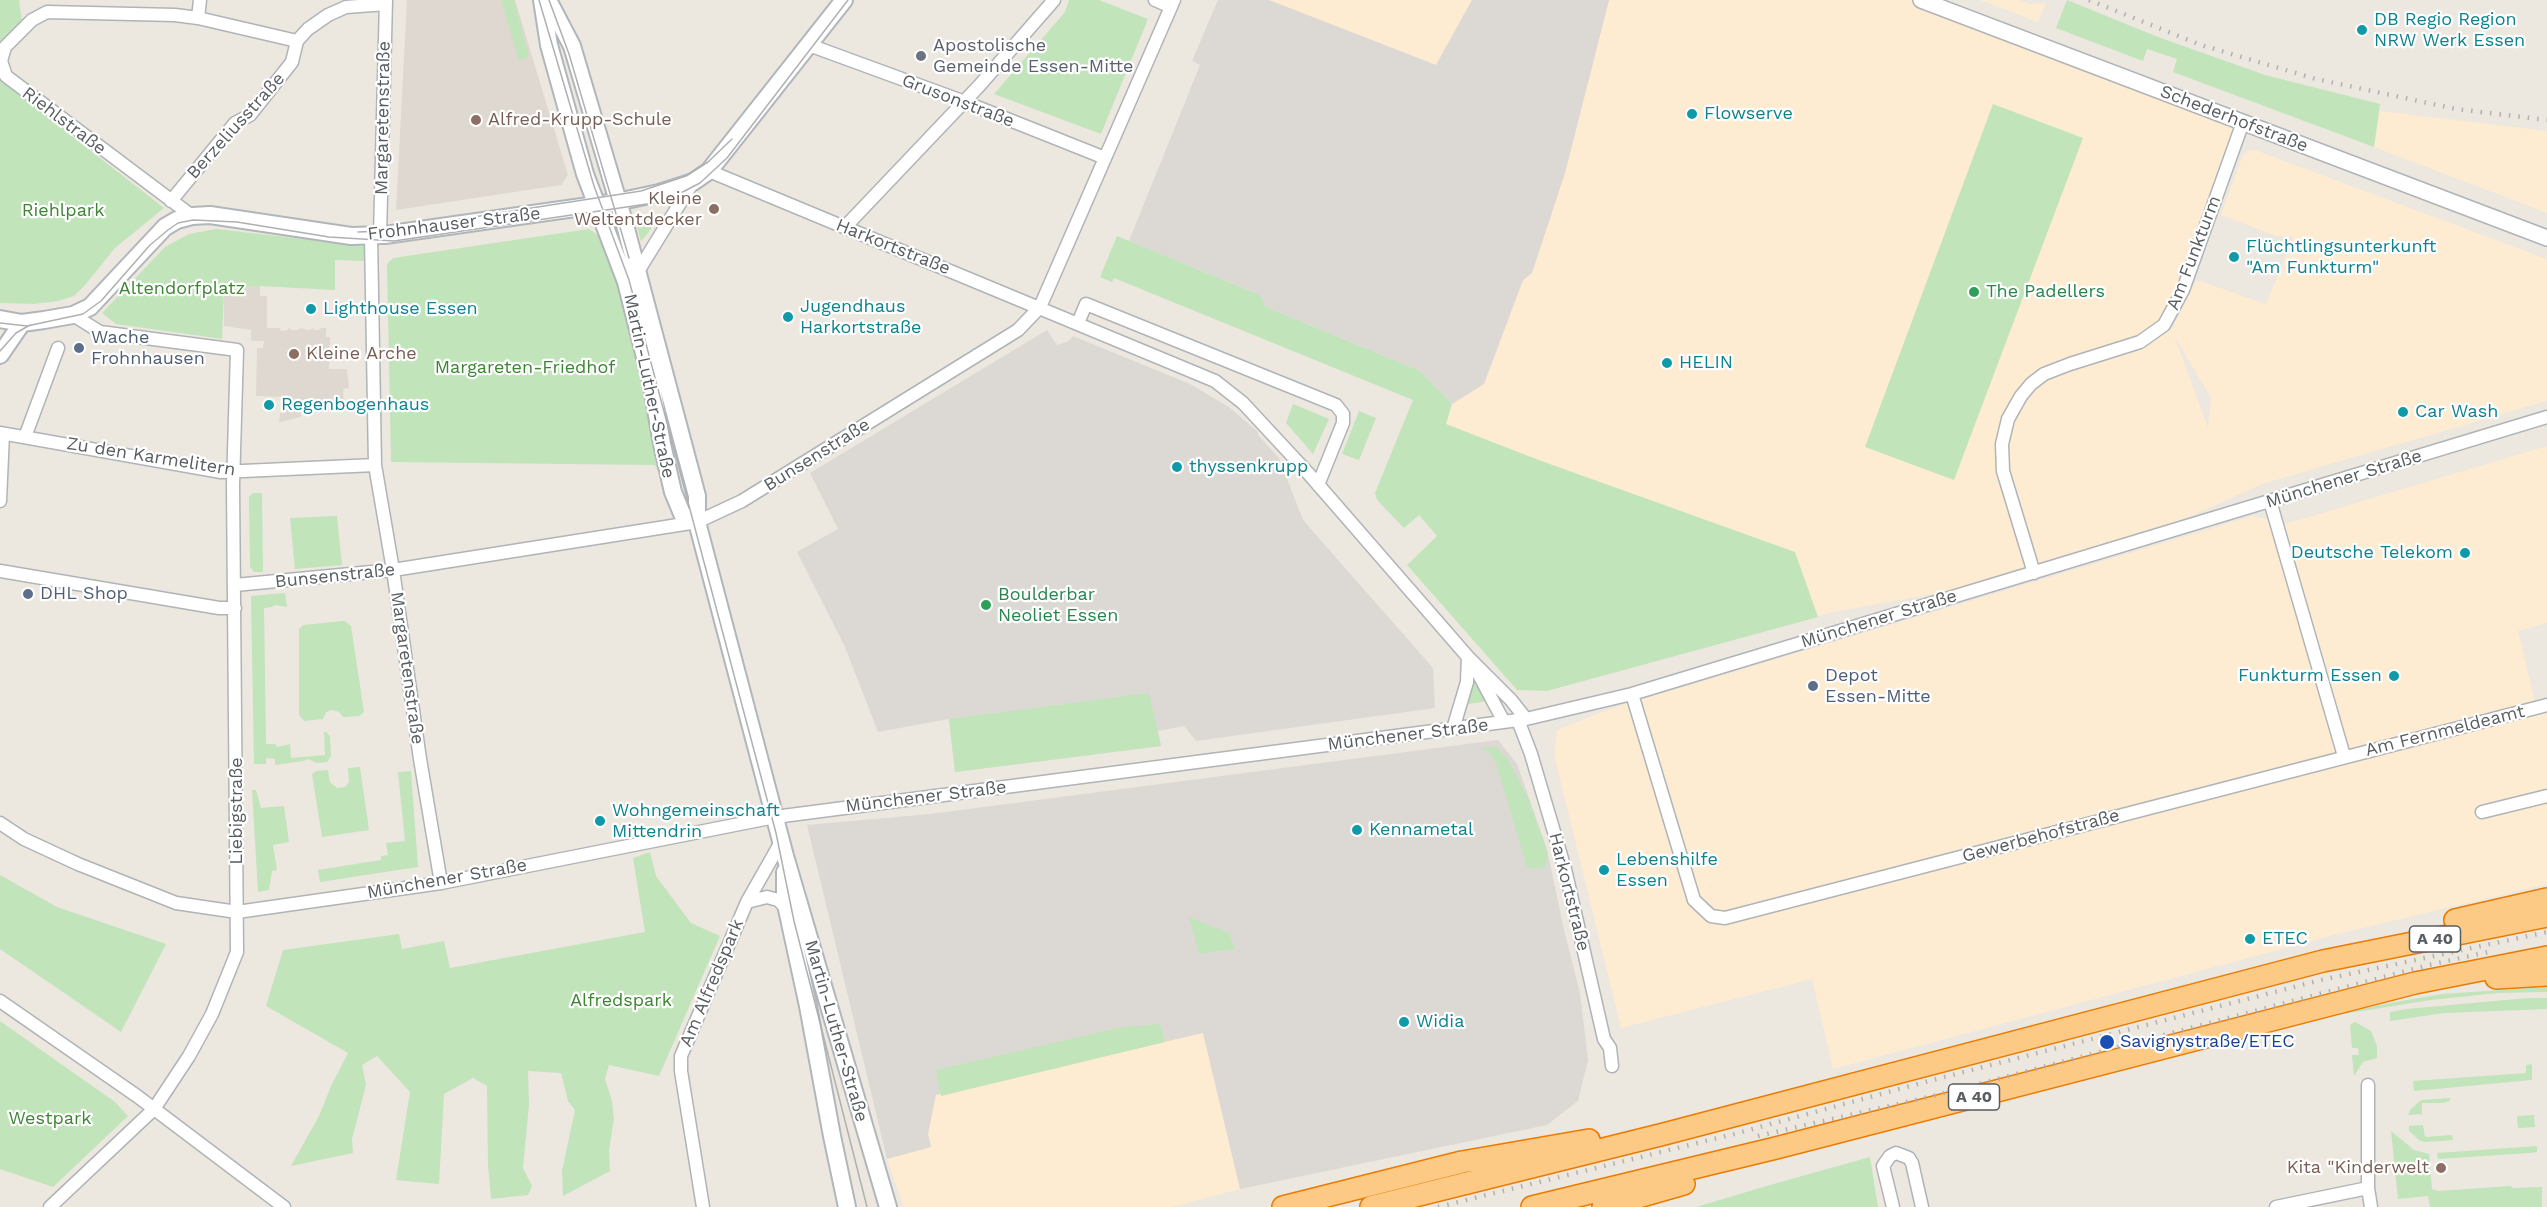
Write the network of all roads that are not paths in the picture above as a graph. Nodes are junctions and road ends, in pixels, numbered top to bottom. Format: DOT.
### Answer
graph roads {
  1 [pos="200,0"];
  2 [pos="542,0"];
  3 [pos="548,0"];
  4 [pos="844,0"];
  5 [pos="1054,0"];
  6 [pos="1155,0"];
  7 [pos="1921,0"];
  8 [pos="386,2"];
  9 [pos="1173,3"];
  10 [pos="198,18"];
  11 [pos="297,41"];
  12 [pos="809,45"];
  13 [pos="962,101"];
  14 [pos="2243,122"];
  15 [pos="1105,158"];
  16 [pos="709,171"];
  17 [pos="693,182"];
  18 [pos="171,201"];
  19 [pos="617,202"];
  20 [pos="596,204"];
  21 [pos="192,216"];
  22 [pos="845,227"];
  23 [pos="376,236"];
  24 [pos="2547,238"];
  25 [pos="637,273"];
  26 [pos="1040,308"];
  27 [pos="73,315"];
  28 [pos="0,320"];
  29 [pos="22,323"];
  30 [pos="1078,323"];
  31 [pos="58,348"];
  32 [pos="0,355"];
  33 [pos="2547,417"];
  34 [pos="1,434"];
  35 [pos="25,437"];
  36 [pos="375,465"];
  37 [pos="234,472"];
  38 [pos="1318,485"];
  39 [pos="0,501"];
  40 [pos="2270,501"];
  41 [pos="697,522"];
  42 [pos="393,570"];
  43 [pos="0,571"];
  44 [pos="2034,573"];
  45 [pos="235,585"];
  46 [pos="235,608"];
  47 [pos="1468,657"];
  48 [pos="1632,694"];
  49 [pos="2547,705"];
  50 [pos="1522,720"];
  51 [pos="1504,722"];
  52 [pos="1453,729"];
  53 [pos="2344,756"];
  54 [pos="2547,796"];
  55 [pos="2482,812"];
  56 [pos="774,817"];
  57 [pos="0,823"];
  58 [pos="783,849"];
  59 [pos="441,883"];
  60 [pos="2547,898"];
  61 [pos="747,902"];
  62 [pos="787,909"];
  63 [pos="237,912"];
  64 [pos="2547,916"];
  65 [pos="2547,957"];
  66 [pos="2323,961"];
  67 [pos="2547,975"];
  68 [pos="2415,983"];
  69 [pos="0,1001"];
  70 [pos="1611,1066"];
  71 [pos="2368,1084"];
  72 [pos="154,1109"];
  73 [pos="1664,1134"];
  74 [pos="1776,1148"];
  75 [pos="2368,1188"];
  76 [pos="51,1207"];
  77 [pos="284,1207"];
  78 [pos="703,1207"];
  79 [pos="847,1207"];
  80 [pos="888,1207"];
  81 [pos="1283,1207"];
  82 [pos="1371,1207"];
  83 [pos="1532,1207"];
  84 [pos="1604,1207"];
  85 [pos="1893,1207"];
  86 [pos="1922,1207"];
  87 [pos="2276,1207"];
  88 [pos="2371,1207"];
  1 -- 10 [label="street"];
  2 -- 20 [label="main road, Martin-Luther-Straße"];
  3 -- 19 [label="main road, Martin-Luther-Straße"];
  4 -- 12 [label="main road, Frohnhauser Straße"];
  5 -- 13 [label="street"];
  6 -- 9 [label="street"];
  7 -- 14 [label="street, Schederhofstraße"];
  8 -- 11 [label="street, Berzeliusstraße"];
  8 -- 23 [label="street, Margaretenstraße"];
  9 -- 15 [label="street, Bunsenstraße"];
  10 -- 11 [label="street, Riehlstraße"];
  10 -- 18 [label="street, Riehlstraße"];
  11 -- 18 [label="street, Berzeliusstraße"];
  12 -- 13 [label="street, Grusonstraße"];
  12 -- 16 [label="main road, Frohnhauser Straße"];
  13 -- 15 [label="street, Grusonstraße"];
  13 -- 22 [label="street"];
  14 -- 24 [label="street, Schederhofstraße"];
  14 -- 44 [label="street, Am Funkturm"];
  15 -- 26 [label="street, Bunsenstraße"];
  16 -- 17 [label="main road, Frohnhauser Straße"];
  16 -- 22 [label="street, Harkortstraße"];
  17 -- 19 [label="main road, Frohnhauser Straße"];
  17 -- 25 [label="street, Frohnhauser Straße"];
  18 -- 21 [label="street, Riehlstraße"];
  19 -- 20 [label="main road, Frohnhauser Straße"];
  19 -- 25 [label="main road, Martin-Luther-Straße"];
  20 -- 23 [label="main road, Frohnhauser Straße"];
  20 -- 41 [label="main road, Martin-Luther-Straße"];
  21 -- 23 [label="main road, Frohnhauser Straße"];
  21 -- 27 [label="main road, Frohnhauser Straße"];
  22 -- 26 [label="street, Harkortstraße"];
  23 -- 36 [label="street, Margaretenstraße"];
  25 -- 41 [label="main road, Martin-Luther-Straße"];
  26 -- 30 [label="street, Harkortstraße"];
  26 -- 41 [label="street, Bunsenstraße"];
  27 -- 29 [label="main road, Frohnhauser Straße"];
  27 -- 37 [label="street, Liebigstraße"];
  28 -- 29 [label="main road, Frohnhauser Straße"];
  29 -- 32 [label="main road"];
  30 -- 38 [label="street, Harkortstraße"];
  30 -- 38 [label="street"];
  31 -- 35 [label="street"];
  33 -- 40 [label="street, Münchener Straße"];
  34 -- 35 [label="street, Zu den Karmelitern"];
  34 -- 39 [label="street"];
  35 -- 37 [label="street, Zu den Karmelitern"];
  36 -- 37 [label="street, Zu den Karmelitern"];
  36 -- 42 [label="street, Margaretenstraße"];
  37 -- 45 [label="street, Liebigstraße"];
  38 -- 47 [label="street, Harkortstraße"];
  40 -- 44 [label="street, Münchener Straße"];
  40 -- 53 [label="street"];
  41 -- 42 [label="street, Bunsenstraße"];
  41 -- 56 [label="main road, Martin-Luther-Straße"];
  42 -- 45 [label="street, Bunsenstraße"];
  42 -- 59 [label="street, Margaretenstraße"];
  43 -- 46 [label="street"];
  44 -- 48 [label="street, Münchener Straße"];
  45 -- 46 [label="street, Liebigstraße"];
  46 -- 63 [label="street, Liebigstraße"];
  47 -- 50 [label="street, Harkortstraße"];
  47 -- 51 [label="street, Harkortstraße"];
  47 -- 52 [label="street"];
  48 -- 50 [label="street, Münchener Straße"];
  48 -- 53 [label="street, Gewerbehofstraße"];
  49 -- 53 [label="street, Am Fernmeldeamt"];
  50 -- 51 [label="street, Münchener Straße"];
  50 -- 70 [label="street, Harkortstraße"];
  51 -- 52 [label="street, Münchener Straße"];
  52 -- 56 [label="street, Münchener Straße"];
  54 -- 55 [label="street"];
  56 -- 58 [label="main road, Martin-Luther-Straße"];
  56 -- 59 [label="street, Münchener Straße"];
  57 -- 63 [label="street, Münchener Straße"];
  58 -- 61 [label="street, Am Alfredspark"];
  58 -- 62 [label="main road, Martin-Luther-Straße"];
  58 -- 80 [label="main road, Martin-Luther-Straße"];
  59 -- 63 [label="street, Münchener Straße"];
  60 -- 66 [label="highway"];
  61 -- 62 [label="street, Am Alfredspark"];
  61 -- 78 [label="street, Am Alfredspark"];
  62 -- 79 [label="main road, Martin-Luther-Straße"];
  63 -- 72 [label="street, Liebigstraße"];
  64 -- 66 [label="highway, A 40"];
  65 -- 68 [label="highway, A 40"];
  66 -- 73 [label="highway, A 40"];
  67 -- 68 [label="highway"];
  68 -- 74 [label="highway, A 40"];
  69 -- 72 [label="street"];
  71 -- 75 [label="street"];
  72 -- 76 [label="street, Liebigstraße"];
  72 -- 77 [label="street"];
  73 -- 81 [label="highway"];
  73 -- 82 [label="highway, A 40"];
  74 -- 83 [label="highway, A 40"];
  74 -- 84 [label="highway"];
  75 -- 87 [label="street"];
  75 -- 88 [label="street"];
  85 -- 86 [label="street"];
}
